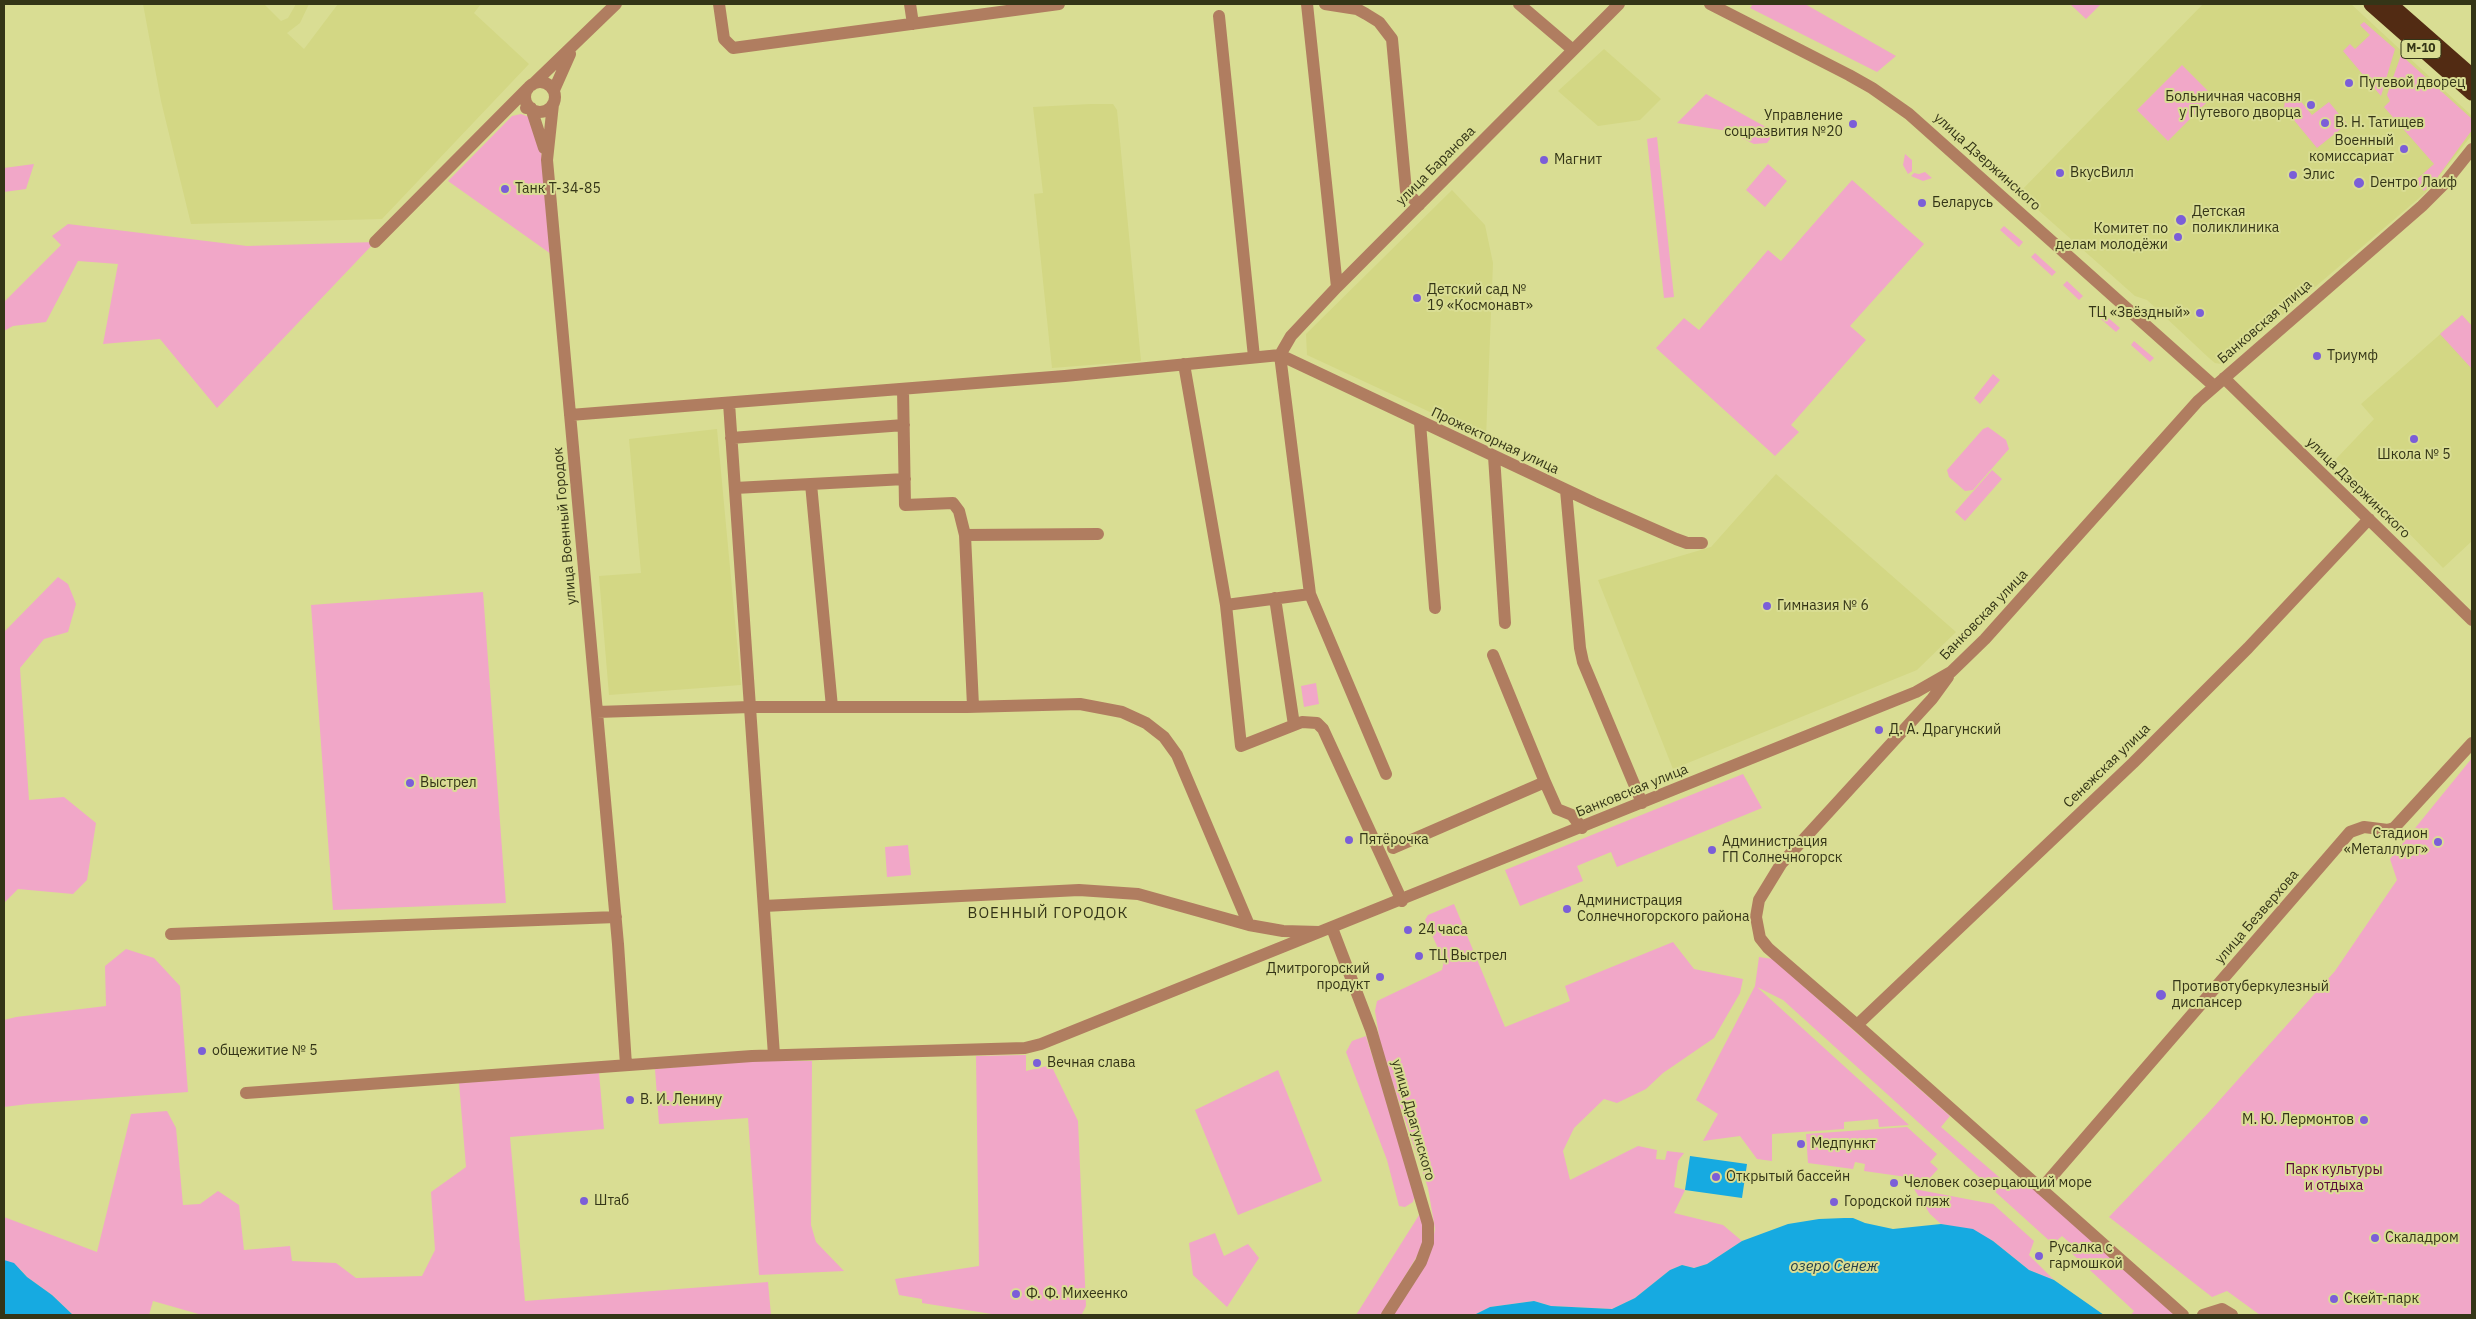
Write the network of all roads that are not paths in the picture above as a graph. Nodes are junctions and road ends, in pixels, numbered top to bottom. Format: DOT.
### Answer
graph roads {
  1 [pos="616,4"];
  2 [pos="719,4"];
  3 [pos="910,4"];
  4 [pos="1059,4"];
  5 [pos="1307,4"];
  6 [pos="1325,4"];
  7 [pos="1519,4"];
  8 [pos="1618,4"];
  9 [pos="1710,4"];
  10 [pos="2371,4"];
  11 [pos="2390,4"];
  12 [pos="987,9"];
  13 [pos="1218,16"];
  14 [pos="913,24"];
  15 [pos="574,46"];
  16 [pos="1573,50"];
  17 [pos="2472,76"];
  18 [pos="530,86"];
  19 [pos="554,90"];
  20 [pos="2472,93"];
  21 [pos="553,104"];
  22 [pos="531,108"];
  23 [pos="498,117"];
  24 [pos="2472,149"];
  25 [pos="547,160"];
  26 [pos="1419,205"];
  27 [pos="375,242"];
  28 [pos="1337,286"];
  29 [pos="1280,355"];
  30 [pos="1254,357"];
  31 [pos="1184,364"];
  32 [pos="2219,382"];
  33 [pos="904,388"];
  34 [pos="729,403"];
  35 [pos="570,415"];
  36 [pos="1420,423"];
  37 [pos="904,425"];
  38 [pos="731,438"];
  39 [pos="1494,456"];
  40 [pos="905,479"];
  41 [pos="810,484"];
  42 [pos="735,488"];
  43 [pos="1566,490"];
  44 [pos="2369,520"];
  45 [pos="1098,534"];
  46 [pos="965,535"];
  47 [pos="1702,543"];
  48 [pos="1310,594"];
  49 [pos="1275,598"];
  50 [pos="1226,605"];
  51 [pos="1435,608"];
  52 [pos="2472,620"];
  53 [pos="1505,623"];
  54 [pos="1492,655"];
  55 [pos="1951,672"];
  56 [pos="973,706"];
  57 [pos="750,707"];
  58 [pos="832,707"];
  59 [pos="597,712"];
  60 [pos="1294,725"];
  61 [pos="2472,744"];
  62 [pos="1386,774"];
  63 [pos="1545,782"];
  64 [pos="1642,803"];
  65 [pos="1582,828"];
  66 [pos="1393,848"];
  67 [pos="1402,901"];
  68 [pos="764,906"];
  69 [pos="616,917"];
  70 [pos="1249,925"];
  71 [pos="1328,930"];
  72 [pos="171,934"];
  73 [pos="1858,1025"];
  74 [pos="774,1055"];
  75 [pos="626,1065"];
  76 [pos="246,1093"];
  77 [pos="2042,1189"];
  78 [pos="1387,1315"];
  79 [pos="2183,1315"];
  80 [pos="2203,1315"];
  81 [pos="2232,1315"];
  1 -- 15 [label="street"];
  2 -- 14 [label="street"];
  3 -- 14 [label="street"];
  4 -- 12 [label="street"];
  5 -- 28 [label="street"];
  6 -- 26 [label="street"];
  7 -- 16 [label="street"];
  8 -- 16 [label="street, улица Баранова"];
  9 -- 32 [label="street, улица Дзержинского"];
  10 -- 20 [label="highway, М-10"];
  11 -- 17 [label="highway, М-10"];
  12 -- 14 [label="street"];
  13 -- 30 [label="street"];
  15 -- 18 [label="street"];
  15 -- 19 [label="street"];
  16 -- 26 [label="street, улица Баранова"];
  18 -- 19 [label="street"];
  18 -- 22 [label="street"];
  18 -- 23 [label="street"];
  19 -- 21 [label="street"];
  21 -- 22 [label="street"];
  21 -- 25 [label="street, улица Военный Городок"];
  22 -- 23 [label="street"];
  22 -- 25 [label="street"];
  23 -- 27 [label="street"];
  24 -- 32 [label="street, Банковская улица"];
  25 -- 35 [label="street, улица Военный Городок"];
  26 -- 28 [label="street, улица Баранова"];
  28 -- 29 [label="street, улица Баранова"];
  29 -- 30 [label="street"];
  29 -- 36 [label="street, Прожекторная улица"];
  29 -- 48 [label="street"];
  30 -- 31 [label="street"];
  31 -- 33 [label="street"];
  31 -- 50 [label="street"];
  32 -- 44 [label="street, улица Дзержинского"];
  32 -- 55 [label="street, Банковская улица"];
  33 -- 34 [label="street"];
  33 -- 37 [label="street"];
  34 -- 35 [label="street"];
  34 -- 38 [label="street"];
  35 -- 59 [label="street, улица Военный Городок"];
  36 -- 39 [label="street, Прожекторная улица"];
  36 -- 51 [label="street"];
  37 -- 38 [label="street"];
  37 -- 40 [label="street"];
  38 -- 42 [label="street"];
  39 -- 43 [label="street, Прожекторная улица"];
  39 -- 53 [label="street"];
  40 -- 41 [label="street"];
  40 -- 46 [label="street"];
  41 -- 42 [label="street"];
  41 -- 58 [label="street"];
  42 -- 57 [label="street"];
  43 -- 47 [label="street, Прожекторная улица"];
  43 -- 64 [label="street"];
  44 -- 52 [label="street, улица Дзержинского"];
  44 -- 73 [label="street, Сенежская улица"];
  45 -- 46 [label="street"];
  46 -- 56 [label="street"];
  48 -- 49 [label="street"];
  48 -- 62 [label="street"];
  49 -- 50 [label="street"];
  49 -- 60 [label="street"];
  50 -- 60 [label="street"];
  54 -- 63 [label="street"];
  55 -- 64 [label="street, Банковская улица"];
  55 -- 73 [label="street"];
  56 -- 58 [label="street"];
  56 -- 70 [label="street"];
  57 -- 58 [label="street"];
  57 -- 59 [label="street"];
  57 -- 68 [label="street"];
  59 -- 69 [label="street, улица Военный Городок"];
  60 -- 67 [label="street"];
  61 -- 77 [label="street, улица Безверхова"];
  63 -- 65 [label="street"];
  63 -- 66 [label="street"];
  64 -- 65 [label="street, Банковская улица"];
  65 -- 67 [label="street, Банковская улица"];
  67 -- 71 [label="street, Банковская улица"];
  68 -- 70 [label="street"];
  68 -- 74 [label="street"];
  69 -- 72 [label="street"];
  69 -- 75 [label="street, улица Военный Городок"];
  70 -- 71 [label="street"];
  71 -- 74 [label="street, Банковская улица"];
  71 -- 78 [label="street, улица Драгунского"];
  73 -- 77 [label="street"];
  74 -- 75 [label="street, Банковская улица"];
  75 -- 76 [label="street, Банковская улица"];
  77 -- 79 [label="street"];
  80 -- 81 [label="street"];
}
